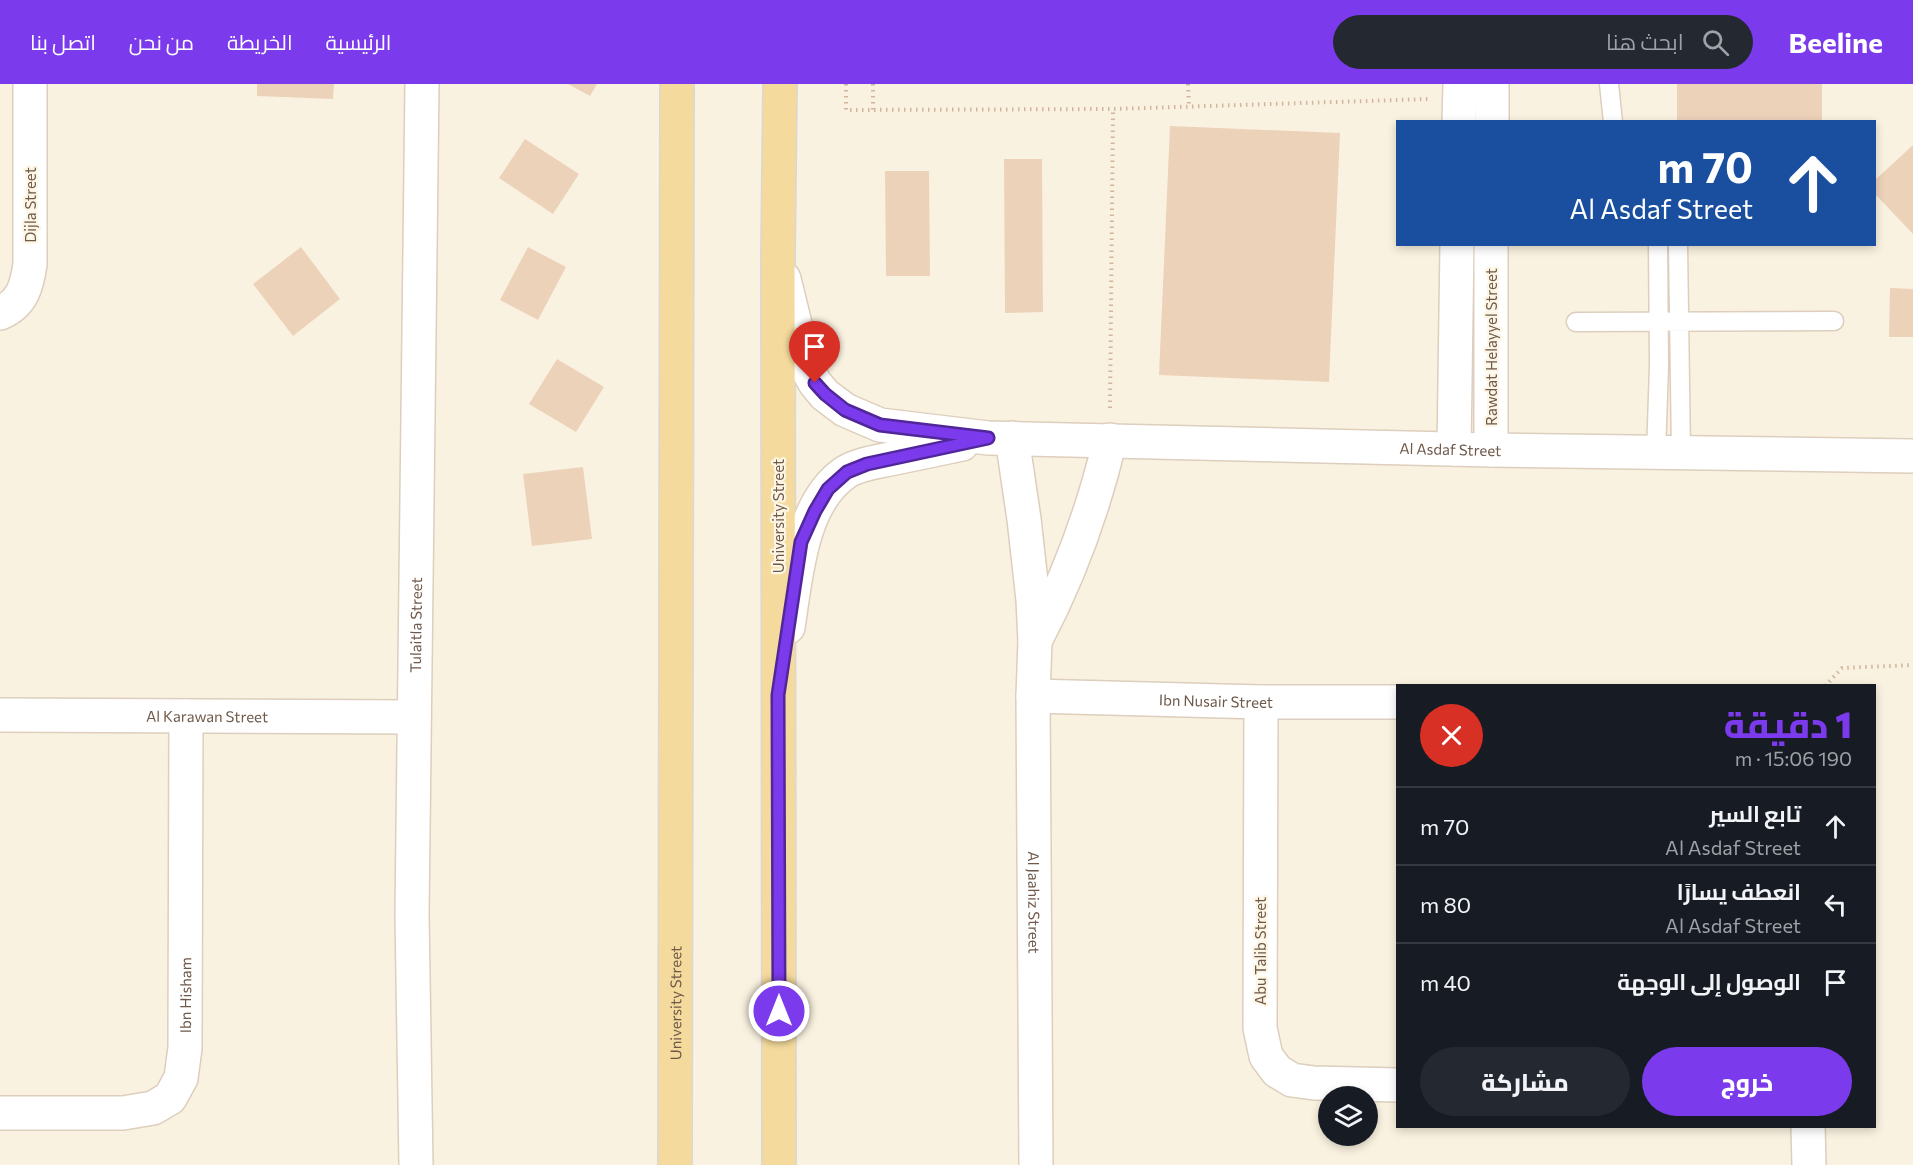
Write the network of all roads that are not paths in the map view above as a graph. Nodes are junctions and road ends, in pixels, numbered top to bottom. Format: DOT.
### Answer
graph roads {
  1 [pos="30,84"];
  2 [pos="422,84"];
  3 [pos="677,84"];
  4 [pos="780,84"];
  5 [pos="1492,84"];
  6 [pos="1609,84"];
  7 [pos="1492,120"];
  8 [pos="1612,120"];
  9 [pos="1457,246"];
  10 [pos="1491,246"];
  11 [pos="1658,246"];
  12 [pos="1678,246"];
  13 [pos="778,255"];
  14 [pos="0,313"];
  15 [pos="1679,321"];
  16 [pos="1834,321"];
  17 [pos="1576,322"];
  18 [pos="1658,322"];
  19 [pos="1000,438"];
  20 [pos="1110,440"];
  21 [pos="1454,449"];
  22 [pos="1491,450"];
  23 [pos="1668,453"];
  24 [pos="1913,456"];
  25 [pos="1035,641"];
  26 [pos="778,695"];
  27 [pos="1034,696"];
  28 [pos="1261,702"];
  29 [pos="1396,702"];
  30 [pos="0,715"];
  31 [pos="186,716"];
  32 [pos="414,717"];
  33 [pos="1396,1085"];
  34 [pos="0,1113"];
  35 [pos="1808,1128"];
  36 [pos="416,1165"];
  37 [pos="675,1165"];
  38 [pos="779,1165"];
  39 [pos="1036,1165"];
  40 [pos="1809,1165"];
  1 -- 14 [label="street, Dijla Street"];
  2 -- 32 [label="street, Tulaitla Street"];
  3 -- 37 [label="main road, University Street"];
  4 -- 13 [label="main road, University Street"];
  5 -- 7 [label="street"];
  6 -- 8 [label="lane"];
  9 -- 21 [label="street"];
  10 -- 22 [label="street, Rawdat Helayyel Street"];
  11 -- 18 [label="lane"];
  12 -- 15 [label="lane"];
  13 -- 19 [label="street, Al Asdaf Street"];
  13 -- 26 [label="main road, University Street"];
  15 -- 16 [label="lane"];
  15 -- 18 [label="lane"];
  15 -- 23 [label="lane"];
  17 -- 18 [label="lane"];
  18 -- 23 [label="lane"];
  19 -- 20 [label="street, Al Asdaf Street"];
  19 -- 25 [label="street, Al Jaahiz Street"];
  19 -- 26 [label="street, Al Asdaf Street"];
  20 -- 21 [label="street, Al Asdaf Street"];
  20 -- 25 [label="street, Al Jaahiz Street"];
  21 -- 22 [label="street, Al Asdaf Street"];
  22 -- 23 [label="street, Al Asdaf Street"];
  23 -- 24 [label="street, Al Asdaf Street"];
  25 -- 27 [label="street, Al Jaahiz Street"];
  26 -- 38 [label="main road, University Street"];
  27 -- 28 [label="street, Ibn Nusair Street"];
  27 -- 39 [label="street, Al Jaahiz Street"];
  28 -- 29 [label="street, Ibn Nusair Street"];
  28 -- 33 [label="street, Abu Talib Street"];
  30 -- 31 [label="street, Al Karawan Street"];
  31 -- 32 [label="street, Al Karawan Street"];
  31 -- 34 [label="street, Ibn Hisham"];
  32 -- 36 [label="street, Tulaitla Street"];
  35 -- 40 [label="street"];
}
